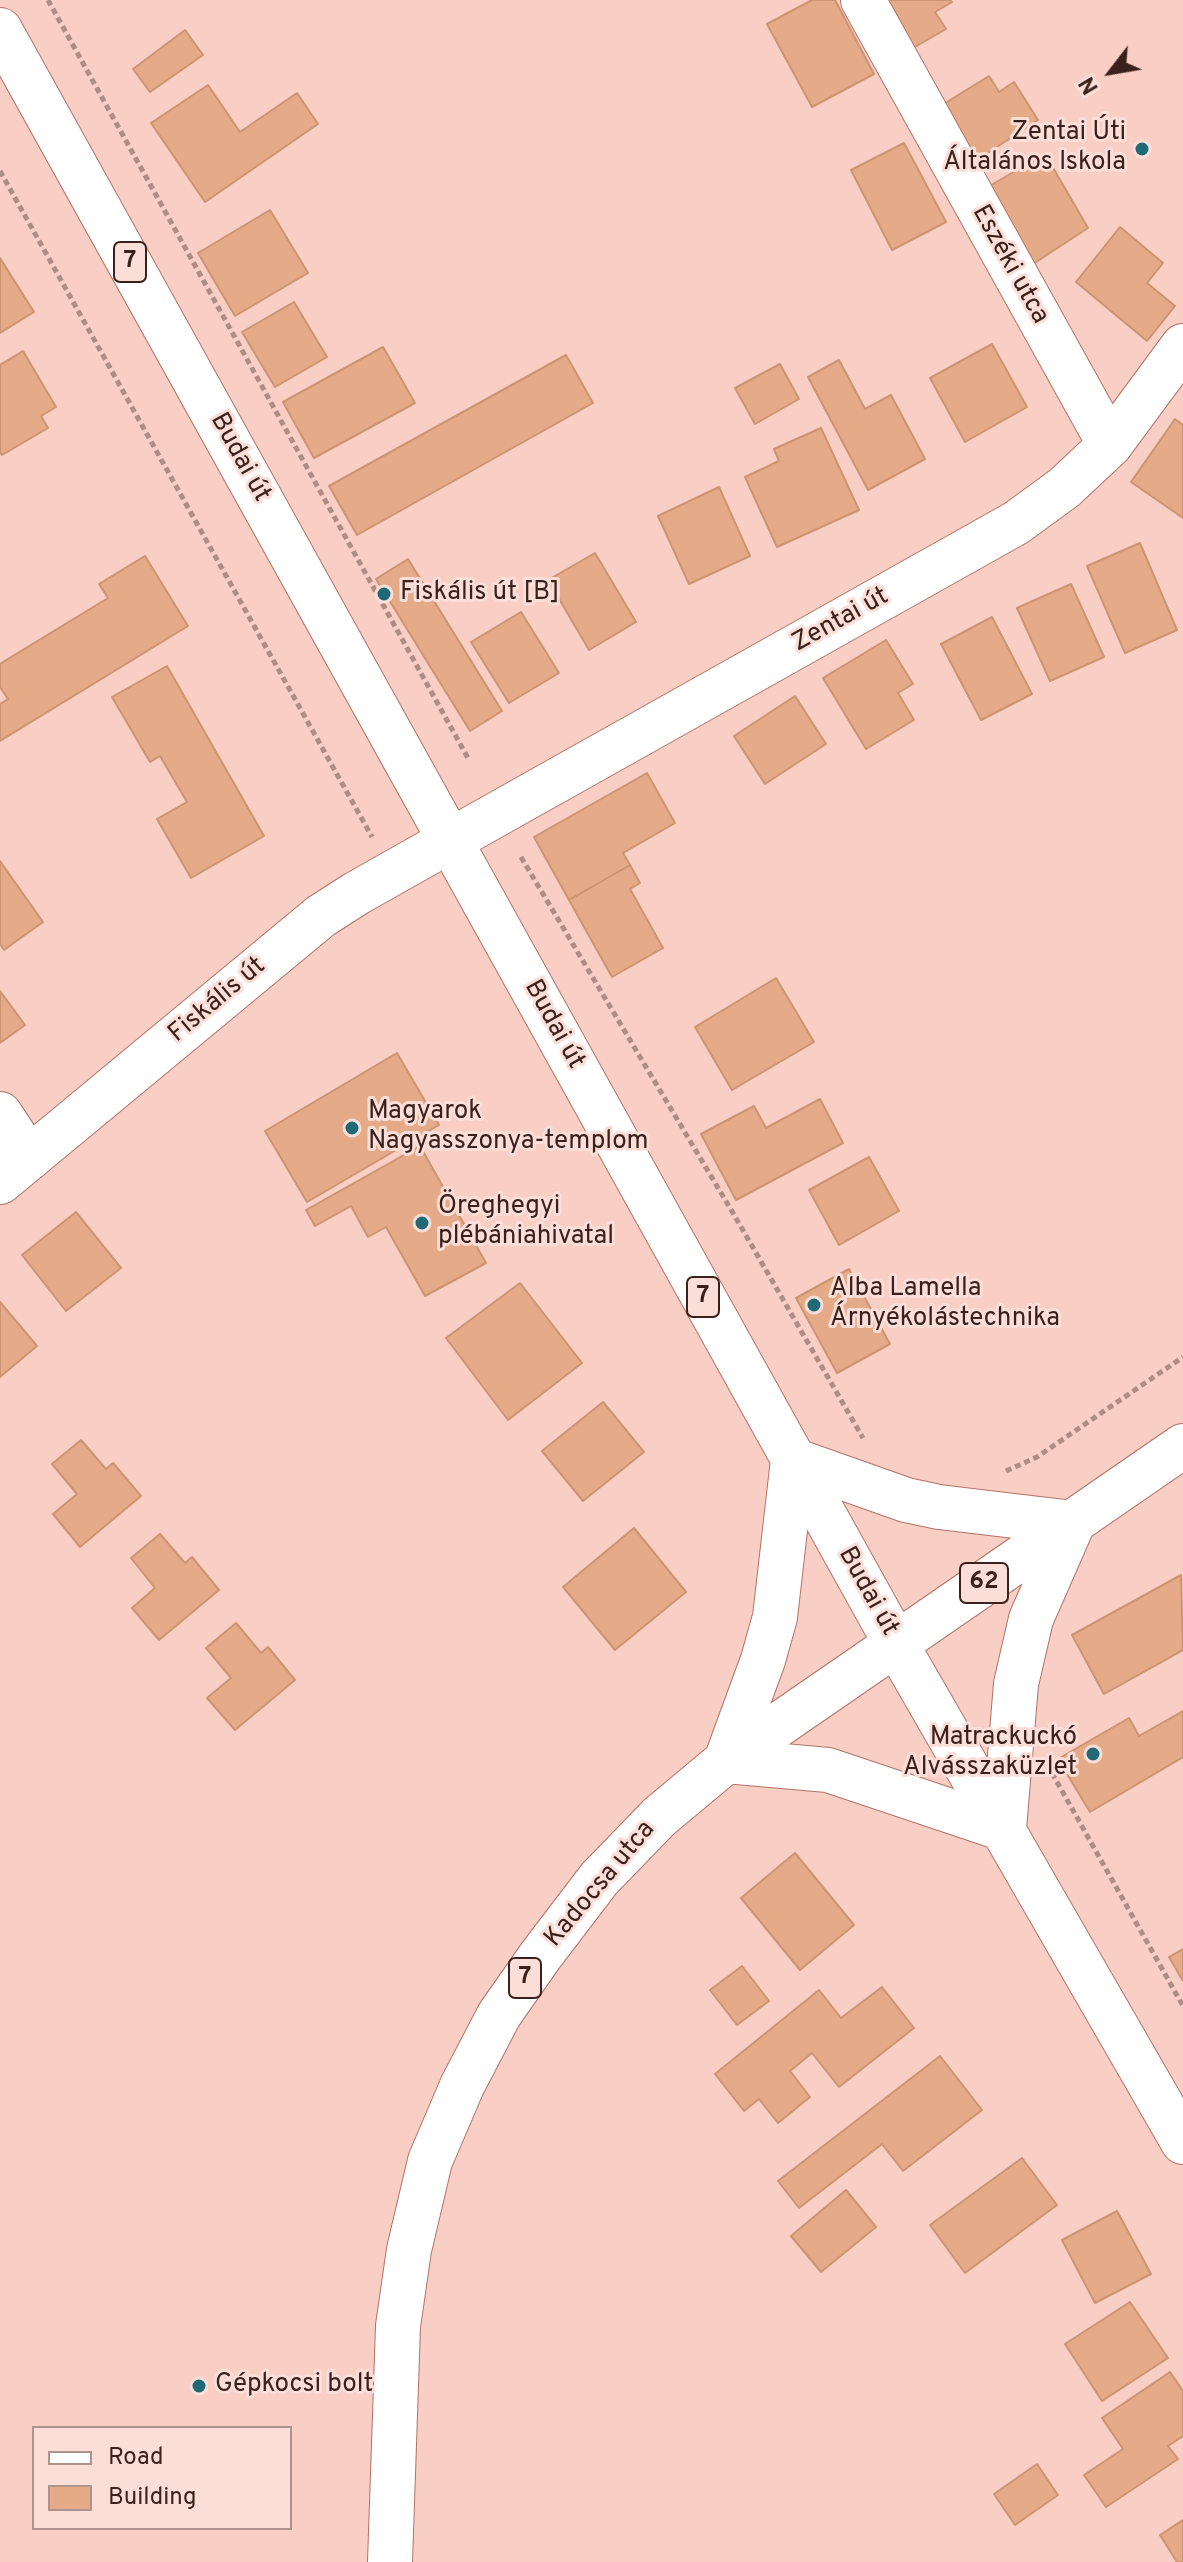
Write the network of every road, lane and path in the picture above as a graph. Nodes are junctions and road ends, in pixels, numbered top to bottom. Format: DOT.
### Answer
graph roads {
  1 [pos="48,0"];
  2 [pos="863,0"];
  3 [pos="0,30"];
  4 [pos="0,171"];
  5 [pos="1183,346"];
  6 [pos="1110,445"];
  7 [pos="469,760"];
  8 [pos="451,840"];
  9 [pos="521,857"];
  10 [pos="392,873"];
  11 [pos="0,1114"];
  12 [pos="15,1170"];
  13 [pos="1183,1357"];
  14 [pos="1183,1446"];
  15 [pos="868,1447"];
  16 [pos="793,1460"];
  17 [pos="1001,1474"];
  18 [pos="1073,1523"];
  19 [pos="896,1644"];
  20 [pos="726,1761"];
  21 [pos="1049,1767"];
  22 [pos="1004,1829"];
  23 [pos="1183,2006"];
  24 [pos="1183,2142"];
  25 [pos="390,2562"];
  1 -- 7 [label="path"];
  2 -- 6 [label="main road, Eszéki utca"];
  3 -- 8 [label="main road, Budai út / 7"];
  4 -- 10 [label="path"];
  5 -- 6 [label="main road, Zentai út"];
  6 -- 8 [label="main road, Zentai út"];
  8 -- 10 [label="main road, Fiskális út"];
  8 -- 16 [label="main road, Budai út / 7"];
  9 -- 15 [label="path"];
  10 -- 12 [label="main road, Fiskális út"];
  11 -- 12 [label="main road"];
  13 -- 17 [label="path"];
  14 -- 18 [label="main road, Kadocsa utca / 62"];
  16 -- 18 [label="main road"];
  16 -- 19 [label="main road, Budai út / 7"];
  16 -- 20 [label="main road, 7"];
  18 -- 19 [label="main road, Kadocsa utca / 62"];
  18 -- 22 [label="main road"];
  19 -- 20 [label="main road, Kadocsa utca / 7"];
  19 -- 22 [label="main road, Budai út"];
  20 -- 22 [label="main road"];
  20 -- 25 [label="main road, Kadocsa utca / 7"];
  21 -- 23 [label="path"];
  22 -- 24 [label="main road, Budai út"];
}
